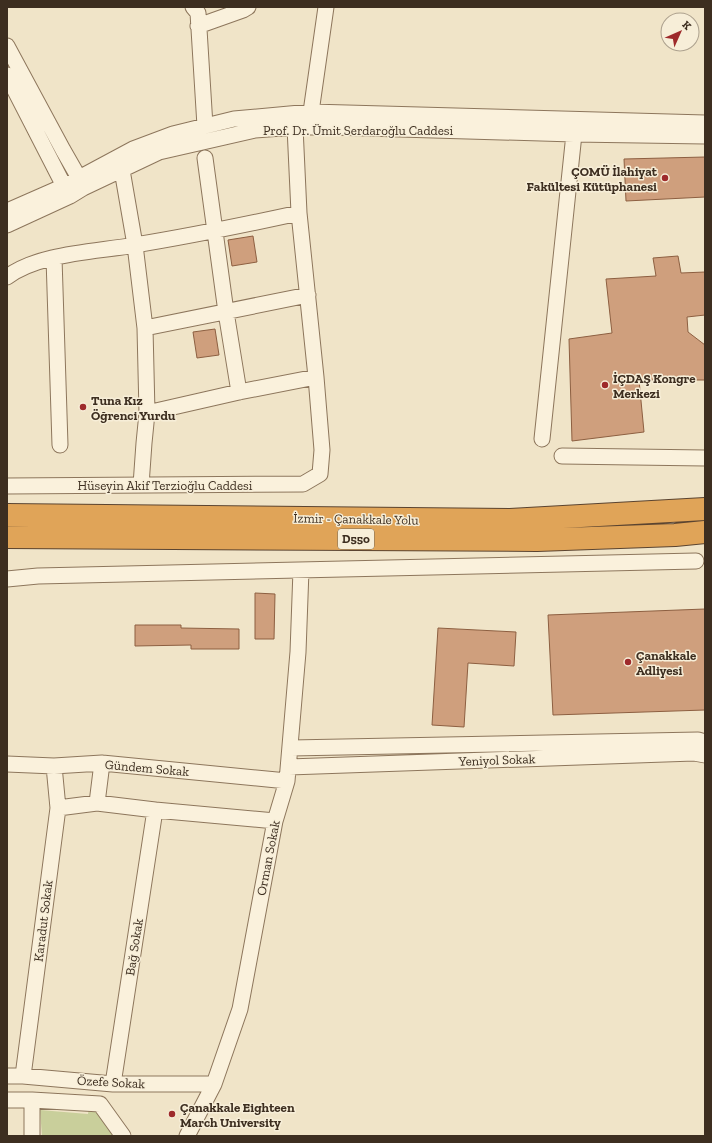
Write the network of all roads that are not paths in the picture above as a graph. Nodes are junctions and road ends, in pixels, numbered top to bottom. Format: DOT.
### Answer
graph roads {
  1 [pos="193,7"];
  2 [pos="248,7"];
  3 [pos="326,7"];
  4 [pos="198,26"];
  5 [pos="7,46"];
  6 [pos="7,75"];
  7 [pos="311,112"];
  8 [pos="705,123"];
  9 [pos="205,126"];
  10 [pos="296,127"];
  11 [pos="574,134"];
  12 [pos="705,136"];
  13 [pos="205,158"];
  14 [pos="122,170"];
  15 [pos="79,178"];
  16 [pos="64,186"];
  17 [pos="7,211"];
  18 [pos="299,213"];
  19 [pos="7,225"];
  20 [pos="215,231"];
  21 [pos="135,246"];
  22 [pos="54,258"];
  23 [pos="7,278"];
  24 [pos="308,295"];
  25 [pos="226,312"];
  26 [pos="145,328"];
  27 [pos="316,377"];
  28 [pos="239,392"];
  29 [pos="147,413"];
  30 [pos="542,439"];
  31 [pos="60,446"];
  32 [pos="562,456"];
  33 [pos="705,458"];
  34 [pos="141,485"];
  35 [pos="7,486"];
  36 [pos="705,509"];
  37 [pos="7,515"];
  38 [pos="705,532"];
  39 [pos="7,537"];
  40 [pos="696,561"];
  41 [pos="301,570"];
  42 [pos="7,579"];
  43 [pos="705,742"];
  44 [pos="291,748"];
  45 [pos="705,755"];
  46 [pos="102,763"];
  47 [pos="7,764"];
  48 [pos="54,766"];
  49 [pos="288,774"];
  50 [pos="98,803"];
  51 [pos="58,808"];
  52 [pos="155,810"];
  53 [pos="275,821"];
  54 [pos="7,1076"];
  55 [pos="23,1076"];
  56 [pos="112,1084"];
  57 [pos="214,1084"];
  58 [pos="7,1100"];
  59 [pos="32,1100"];
  60 [pos="32,1136"];
  61 [pos="123,1136"];
  62 [pos="187,1136"];
  1 -- 4 [label="street"];
  2 -- 4 [label="street"];
  3 -- 7 [label="street"];
  4 -- 9 [label="street"];
  5 -- 15 [label="street"];
  6 -- 16 [label="street"];
  7 -- 8 [label="street, Prof. Dr. Ümit Serdaroğlu Caddesi"];
  7 -- 9 [label="street, Prof. Dr. Ümit Serdaroğlu Caddesi"];
  7 -- 10 [label="street"];
  9 -- 15 [label="street, Prof. Dr. Ümit Serdaroğlu Caddesi"];
  10 -- 11 [label="street, Prof. Dr. Ümit Serdaroğlu Caddesi"];
  10 -- 14 [label="street, Prof. Dr. Ümit Serdaroğlu Caddesi"];
  10 -- 18 [label="street"];
  11 -- 12 [label="street, Prof. Dr. Ümit Serdaroğlu Caddesi"];
  11 -- 30 [label="street"];
  13 -- 20 [label="street"];
  14 -- 19 [label="street, Prof. Dr. Ümit Serdaroğlu Caddesi"];
  14 -- 21 [label="street"];
  15 -- 16 [label="street, Prof. Dr. Ümit Serdaroğlu Caddesi"];
  16 -- 17 [label="street, Prof. Dr. Ümit Serdaroğlu Caddesi"];
  18 -- 20 [label="street"];
  18 -- 24 [label="street"];
  20 -- 21 [label="street"];
  20 -- 25 [label="street"];
  21 -- 22 [label="street"];
  21 -- 26 [label="street"];
  22 -- 23 [label="street"];
  22 -- 31 [label="street"];
  24 -- 25 [label="street"];
  24 -- 27 [label="street"];
  25 -- 26 [label="street"];
  25 -- 28 [label="street"];
  26 -- 29 [label="street"];
  27 -- 28 [label="street"];
  27 -- 34 [label="street, Hüseyin Akif Terzioğlu Caddesi"];
  28 -- 29 [label="street"];
  29 -- 34 [label="street"];
  32 -- 33 [label="street"];
  34 -- 35 [label="street, Hüseyin Akif Terzioğlu Caddesi"];
  36 -- 37 [label="highway, İzmir - Çanakkale Yolu / D550"];
  38 -- 39 [label="highway, İzmir - Çanakkale Yolu / D550"];
  40 -- 41 [label="street"];
  41 -- 42 [label="street"];
  41 -- 44 [label="street, Orman Sokak"];
  43 -- 44 [label="street, Yeniyol Sokak"];
  44 -- 49 [label="street, Orman Sokak"];
  45 -- 49 [label="street, Yeniyol Sokak"];
  46 -- 48 [label="street, Gündem Sokak"];
  46 -- 49 [label="street, Gündem Sokak"];
  46 -- 50 [label="street"];
  47 -- 48 [label="street, Gündem Sokak"];
  48 -- 51 [label="street, Karadut Sokak"];
  49 -- 53 [label="street, Orman Sokak"];
  50 -- 51 [label="street"];
  50 -- 52 [label="street"];
  51 -- 55 [label="street, Karadut Sokak"];
  52 -- 53 [label="street"];
  52 -- 56 [label="street, Bağ Sokak"];
  53 -- 57 [label="street, Orman Sokak"];
  54 -- 55 [label="street, Özefe Sokak"];
  55 -- 56 [label="street, Özefe Sokak"];
  56 -- 57 [label="street, Özefe Sokak"];
  57 -- 62 [label="street, Orman Sokak"];
  58 -- 59 [label="street"];
  59 -- 60 [label="street"];
  59 -- 61 [label="street"];
}
